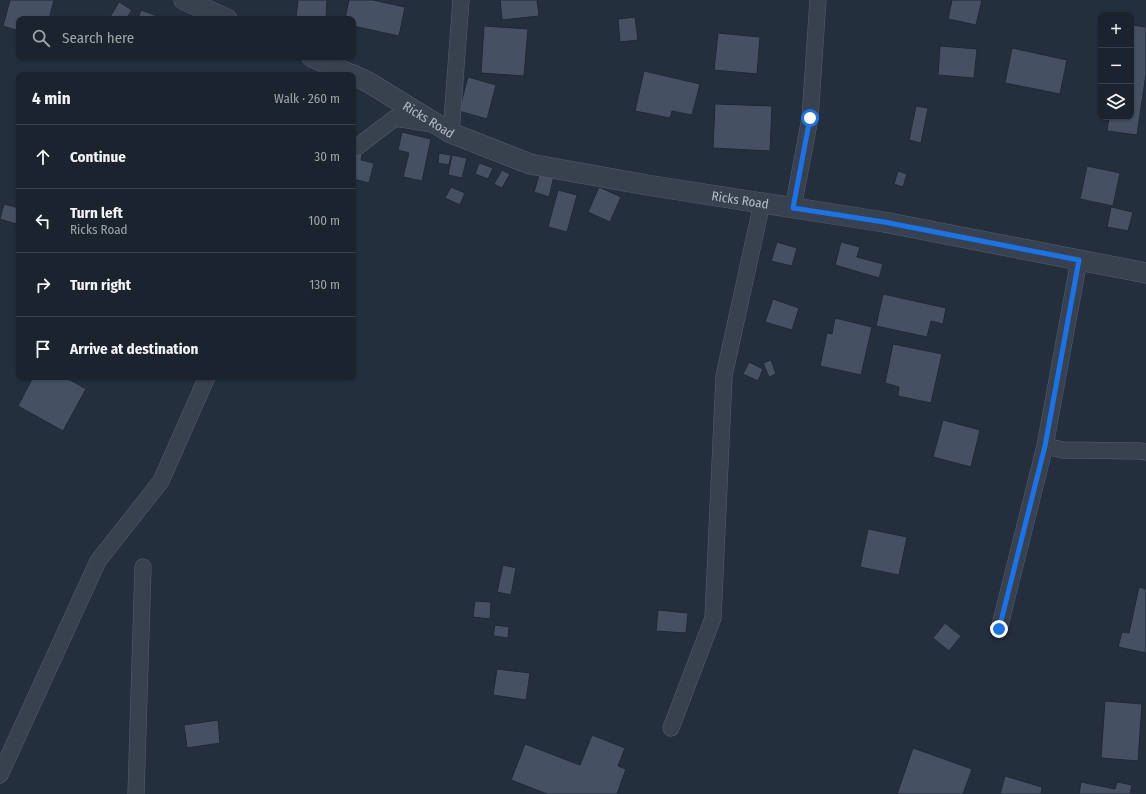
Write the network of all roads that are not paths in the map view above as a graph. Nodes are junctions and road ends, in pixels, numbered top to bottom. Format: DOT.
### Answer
graph roads {
  1 [pos="184,0"];
  2 [pos="461,0"];
  3 [pos="818,0"];
  4 [pos="220,16"];
  5 [pos="318,60"];
  6 [pos="343,72"];
  7 [pos="356,77"];
  8 [pos="443,129"];
  9 [pos="357,147"];
  10 [pos="762,203"];
  11 [pos="793,208"];
  12 [pos="1079,260"];
  13 [pos="1146,273"];
  14 [pos="206,380"];
  15 [pos="1045,446"];
  16 [pos="1146,452"];
  17 [pos="143,567"];
  18 [pos="999,629"];
  19 [pos="671,728"];
  20 [pos="0,775"];
  21 [pos="136,794"];
  1 -- 4 [label="street"];
  2 -- 8 [label="street"];
  3 -- 11 [label="street"];
  5 -- 6 [label="street, Ricks Road"];
  7 -- 8 [label="street, Ricks Road"];
  8 -- 9 [label="street"];
  8 -- 10 [label="street, Ricks Road"];
  10 -- 11 [label="street, Ricks Road"];
  10 -- 19 [label="street"];
  11 -- 12 [label="street, Ricks Road"];
  12 -- 13 [label="street, Ricks Road"];
  12 -- 15 [label="street"];
  14 -- 20 [label="street"];
  15 -- 16 [label="street"];
  15 -- 18 [label="street"];
  17 -- 21 [label="street"];
}
